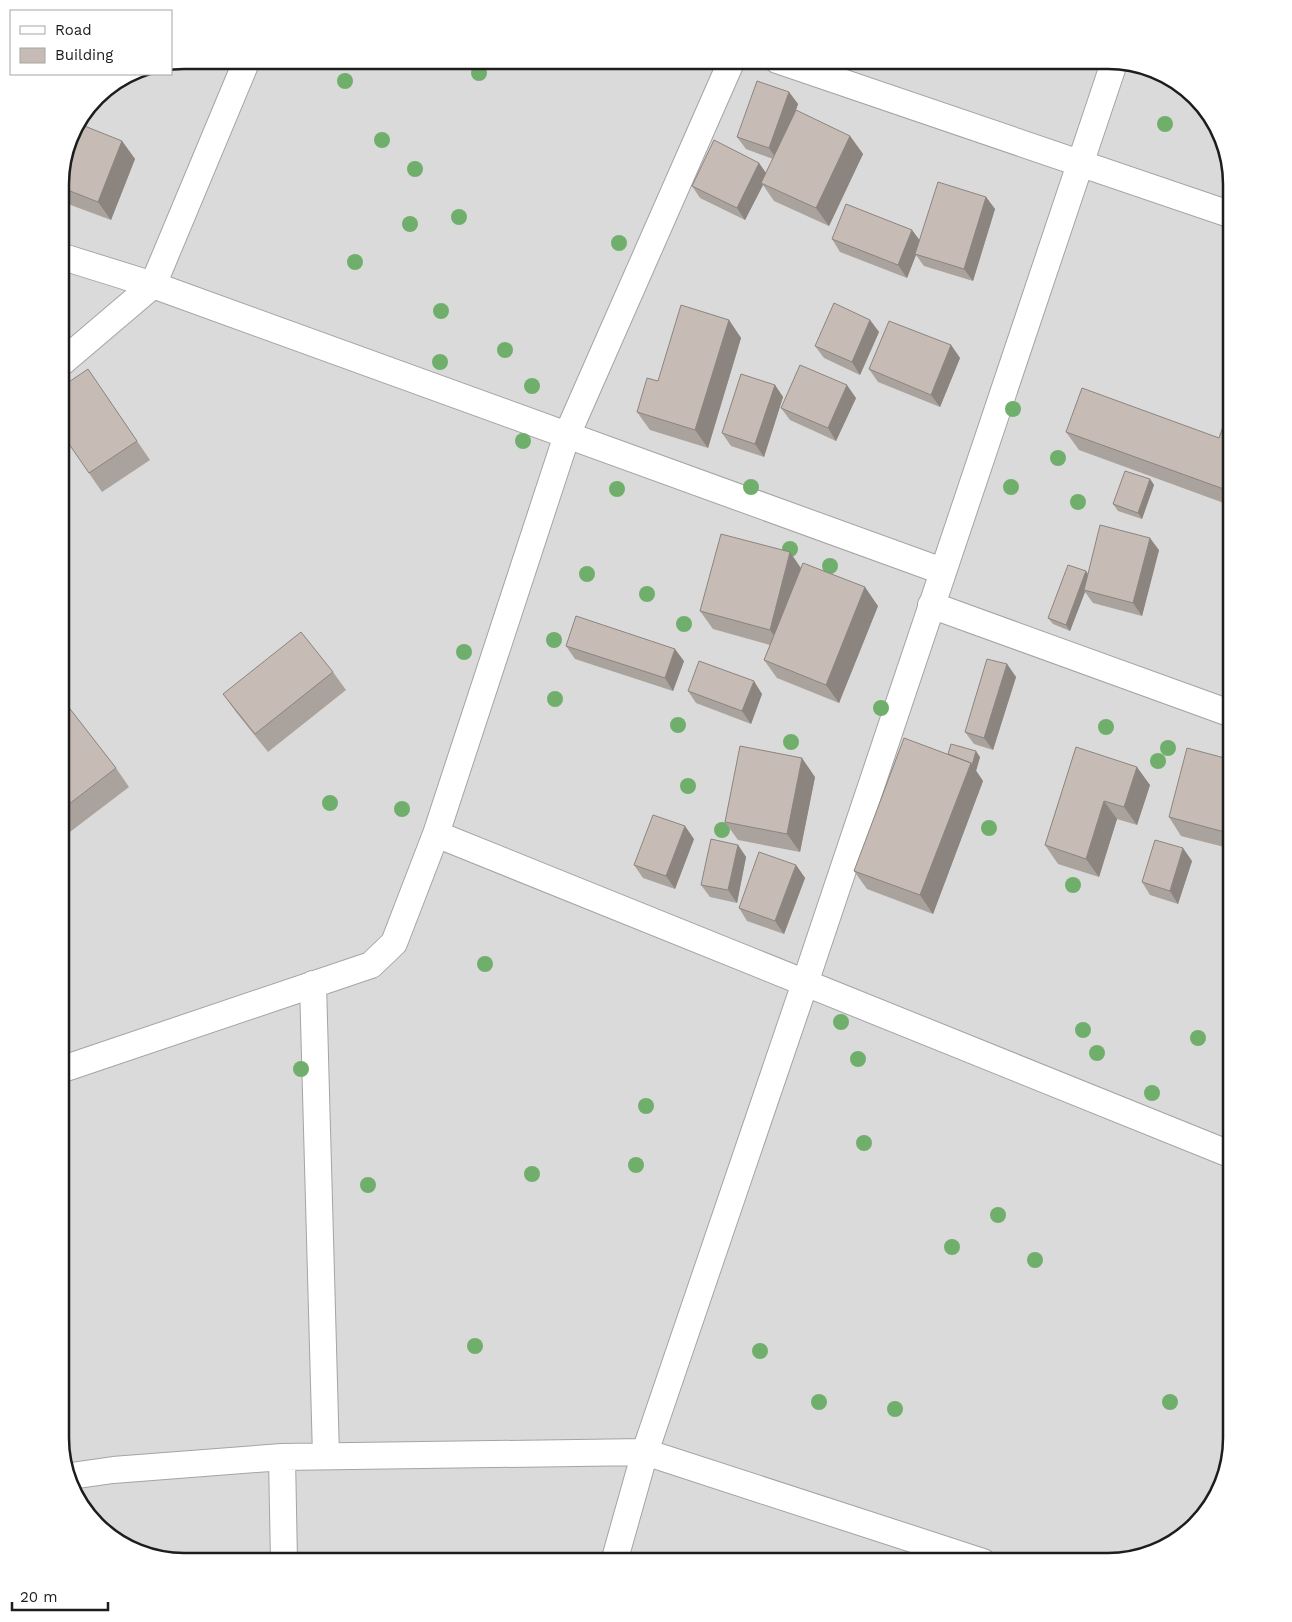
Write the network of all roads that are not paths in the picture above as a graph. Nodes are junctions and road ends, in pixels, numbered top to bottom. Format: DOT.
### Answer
graph roads {
  1 [pos="243,69"];
  2 [pos="728,69"];
  3 [pos="803,69"];
  4 [pos="1112,69"];
  5 [pos="1080,163"];
  6 [pos="1223,212"];
  7 [pos="69,259"];
  8 [pos="153,285"];
  9 [pos="69,356"];
  10 [pos="567,435"];
  11 [pos="942,572"];
  12 [pos="932,605"];
  13 [pos="1223,711"];
  14 [pos="436,834"];
  15 [pos="805,983"];
  16 [pos="313,984"];
  17 [pos="69,1067"];
  18 [pos="1223,1151"];
  19 [pos="645,1452"];
  20 [pos="326,1456"];
  21 [pos="282,1457"];
  22 [pos="75,1476"];
  23 [pos="284,1553"];
  24 [pos="617,1553"];
  25 [pos="955,1553"];
  1 -- 8 [label="street"];
  2 -- 10 [label="street"];
  3 -- 5 [label="street"];
  4 -- 5 [label="street"];
  5 -- 6 [label="street"];
  5 -- 11 [label="street"];
  7 -- 8 [label="street"];
  8 -- 9 [label="street"];
  8 -- 10 [label="street"];
  10 -- 11 [label="street"];
  10 -- 14 [label="street"];
  11 -- 12 [label="street"];
  12 -- 13 [label="street"];
  12 -- 15 [label="street"];
  14 -- 15 [label="street"];
  14 -- 16 [label="street"];
  15 -- 18 [label="street"];
  15 -- 19 [label="street"];
  16 -- 17 [label="street"];
  16 -- 20 [label="street"];
  19 -- 20 [label="street"];
  19 -- 24 [label="street"];
  19 -- 25 [label="street"];
  20 -- 21 [label="street"];
  21 -- 22 [label="street"];
  21 -- 23 [label="street"];
}
